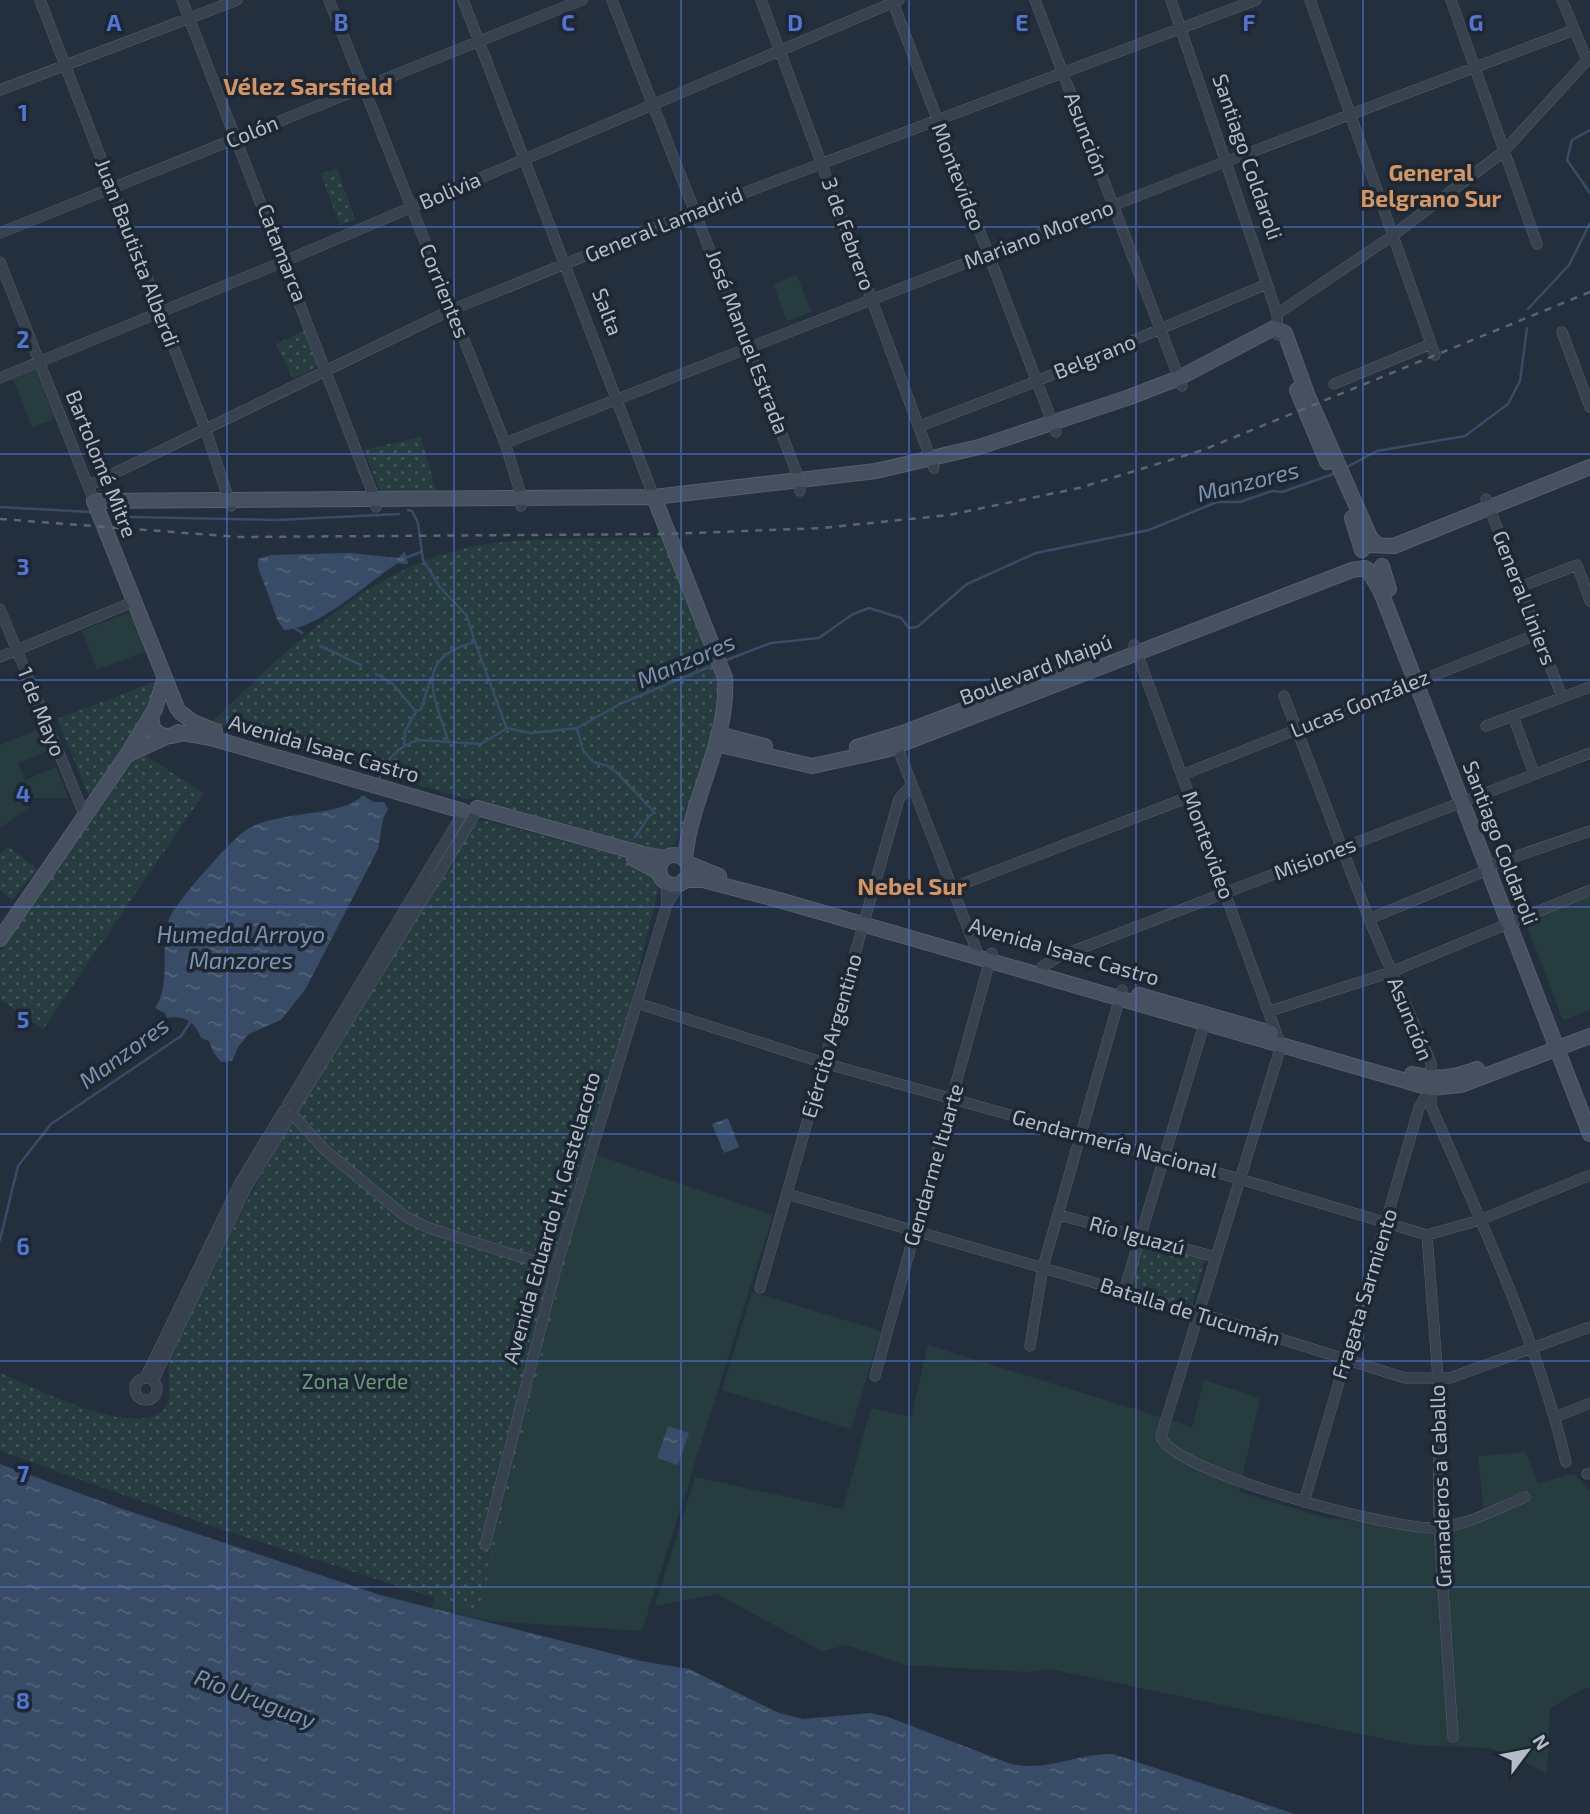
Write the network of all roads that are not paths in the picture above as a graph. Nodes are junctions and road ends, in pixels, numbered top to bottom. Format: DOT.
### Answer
graph roads {
  1 [pos="40,0"];
  2 [pos="182,0"];
  3 [pos="237,0"];
  4 [pos="329,0"];
  5 [pos="463,0"];
  6 [pos="582,0"];
  7 [pos="612,0"];
  8 [pos="761,0"];
  9 [pos="1035,0"];
  10 [pos="1171,0"];
  11 [pos="1256,0"];
  12 [pos="1311,0"];
  13 [pos="1451,0"];
  14 [pos="1562,0"];
  15 [pos="894,1"];
  16 [pos="189,18"];
  17 [pos="1181,29"];
  18 [pos="1574,30"];
  19 [pos="479,41"];
  20 [pos="780,50"];
  21 [pos="1589,58"];
  22 [pos="65,64"];
  23 [pos="1474,68"];
  24 [pos="1063,73"];
  25 [pos="363,88"];
  26 [pos="0,90"];
  27 [pos="653,103"];
  28 [pos="1349,116"];
  29 [pos="936,120"];
  30 [pos="236,138"];
  31 [pos="1503,152"];
  32 [pos="525,159"];
  33 [pos="1227,161"];
  34 [pos="823,164"];
  35 [pos="112,188"];
  36 [pos="1114,206"];
  37 [pos="411,208"];
  38 [pos="696,211"];
  39 [pos="0,233"];
  40 [pos="1392,236"];
  41 [pos="1537,244"];
  42 [pos="987,254"];
  43 [pos="285,261"];
  44 [pos="0,262"];
  45 [pos="566,265"];
  46 [pos="1268,284"];
  47 [pos="872,299"];
  48 [pos="451,310"];
  49 [pos="160,312"];
  50 [pos="1278,326"];
  51 [pos="1161,330"];
  52 [pos="1562,332"];
  53 [pos="749,346"];
  54 [pos="38,362"];
  55 [pos="328,372"];
  56 [pos="0,378"];
  57 [pos="1037,381"];
  58 [pos="1181,382"];
  59 [pos="1334,384"];
  60 [pos="618,398"];
  61 [pos="1590,407"];
  62 [pos="920,426"];
  63 [pos="1055,428"];
  64 [pos="206,431"];
  65 [pos="505,443"];
  66 [pos="933,464"];
  67 [pos="1590,467"];
  68 [pos="1590,477"];
  69 [pos="88,486"];
  70 [pos="800,486"];
  71 [pos="656,501"];
  72 [pos="231,502"];
  73 [pos="522,502"];
  74 [pos="376,503"];
  75 [pos="95,505"];
  76 [pos="1489,508"];
  77 [pos="1372,558"];
  78 [pos="1520,587"];
  79 [pos="1590,601"];
  80 [pos="132,602"];
  81 [pos="0,609"];
  82 [pos="1538,634"];
  83 [pos="1136,649"];
  84 [pos="16,650"];
  85 [pos="0,657"];
  86 [pos="164,680"];
  87 [pos="1419,681"];
  88 [pos="1590,687"];
  89 [pos="1284,696"];
  90 [pos="1562,697"];
  91 [pos="179,710"];
  92 [pos="153,713"];
  93 [pos="1513,716"];
  94 [pos="1486,726"];
  95 [pos="1297,729"];
  96 [pos="169,736"];
  97 [pos="717,739"];
  98 [pos="895,742"];
  99 [pos="127,755"];
  100 [pos="1589,757"];
  101 [pos="335,770"];
  102 [pos="1534,774"];
  103 [pos="1182,775"];
  104 [pos="910,786"];
  105 [pos="1189,797"];
  106 [pos="1465,801"];
  107 [pos="469,811"];
  108 [pos="84,814"];
  109 [pos="1590,831"];
  110 [pos="1342,848"];
  111 [pos="677,859"];
  112 [pos="1489,868"];
  113 [pos="672,879"];
  114 [pos="952,888"];
  115 [pos="1590,891"];
  116 [pos="1226,894"];
  117 [pos="1369,919"];
  118 [pos="865,921"];
  119 [pos="1513,922"];
  120 [pos="0,939"];
  121 [pos="976,952"];
  122 [pos="991,957"];
  123 [pos="1041,967"];
  124 [pos="1391,972"];
  125 [pos="1122,995"];
  126 [pos="637,1003"];
  127 [pos="1270,1011"];
  128 [pos="1205,1019"];
  129 [pos="1590,1028"];
  130 [pos="1590,1036"];
  131 [pos="1280,1041"];
  132 [pos="1559,1043"];
  133 [pos="824,1063"];
  134 [pos="1430,1083"];
  135 [pos="952,1100"];
  136 [pos="290,1110"];
  137 [pos="1590,1113"];
  138 [pos="1083,1134"];
  139 [pos="1590,1134"];
  140 [pos="1164,1158"];
  141 [pos="1590,1175"];
  142 [pos="1240,1179"];
  143 [pos="787,1195"];
  144 [pos="1059,1215"];
  145 [pos="1480,1220"];
  146 [pos="1386,1224"];
  147 [pos="915,1231"];
  148 [pos="1427,1235"];
  149 [pos="1140,1237"];
  150 [pos="1216,1257"];
  151 [pos="1043,1267"];
  152 [pos="556,1268"];
  153 [pos="760,1288"];
  154 [pos="1124,1292"];
  155 [pos="1199,1313"];
  156 [pos="1590,1327"];
  157 [pos="1030,1346"];
  158 [pos="1531,1350"];
  159 [pos="1345,1360"];
  160 [pos="875,1376"];
  161 [pos="1438,1379"];
  162 [pos="149,1380"];
  163 [pos="1590,1403"];
  164 [pos="1555,1417"];
  165 [pos="1566,1462"];
  166 [pos="1525,1497"];
  167 [pos="1304,1502"];
  168 [pos="1439,1528"];
  169 [pos="485,1545"];
  170 [pos="1453,1737"];
  1 -- 22 [label="street, Juan Bautista Alberdi"];
  2 -- 16 [label="street, Catamarca"];
  3 -- 16 [label="street"];
  4 -- 25 [label="street, Corrientes"];
  5 -- 19 [label="street, Salta"];
  6 -- 19 [label="street, Colón"];
  7 -- 27 [label="street, José Manuel Estrada"];
  8 -- 20 [label="street, 3 de Febrero"];
  9 -- 24 [label="street, Asunción"];
  10 -- 17 [label="street, Santiago Coldaroli"];
  11 -- 17 [label="street, General Lamadrid"];
  12 -- 28 [label="street"];
  13 -- 23 [label="street"];
  14 -- 18 [label="street"];
  15 -- 20 [label="street, Bolivia"];
  15 -- 29 [label="street, Montevideo"];
  16 -- 22 [label="street"];
  16 -- 30 [label="street, Catamarca"];
  17 -- 24 [label="street, General Lamadrid"];
  17 -- 33 [label="street, Santiago Coldaroli"];
  18 -- 21 [label="street"];
  18 -- 23 [label="street, Mariano Moreno"];
  19 -- 25 [label="street, Colón"];
  19 -- 32 [label="street, Salta"];
  20 -- 27 [label="street, Bolivia"];
  20 -- 34 [label="street, 3 de Febrero"];
  21 -- 31 [label="street"];
  22 -- 26 [label="street"];
  22 -- 35 [label="street, Juan Bautista Alberdi"];
  23 -- 28 [label="street, Mariano Moreno"];
  23 -- 31 [label="street"];
  24 -- 29 [label="street, General Lamadrid"];
  24 -- 36 [label="street, Asunción"];
  25 -- 30 [label="street, Colón"];
  25 -- 37 [label="street, Corrientes"];
  27 -- 32 [label="street, Bolivia"];
  27 -- 38 [label="street, José Manuel Estrada"];
  28 -- 33 [label="street, Mariano Moreno"];
  28 -- 40 [label="street"];
  29 -- 34 [label="street, General Lamadrid"];
  29 -- 42 [label="street, Montevideo"];
  30 -- 35 [label="street, Colón"];
  30 -- 43 [label="street, Catamarca"];
  31 -- 40 [label="street"];
  31 -- 41 [label="street"];
  32 -- 37 [label="street, Bolivia"];
  32 -- 45 [label="street, Salta"];
  33 -- 36 [label="street, Mariano Moreno"];
  33 -- 46 [label="street, Santiago Coldaroli"];
  34 -- 38 [label="street, General Lamadrid"];
  34 -- 47 [label="street, 3 de Febrero"];
  35 -- 39 [label="street, Colón"];
  35 -- 49 [label="street, Juan Bautista Alberdi"];
  36 -- 42 [label="street, Mariano Moreno"];
  36 -- 51 [label="street, Asunción"];
  37 -- 43 [label="street, Bolivia"];
  37 -- 48 [label="street, Corrientes"];
  38 -- 45 [label="street, General Lamadrid"];
  38 -- 53 [label="street, José Manuel Estrada"];
  40 -- 50 [label="street"];
  40 -- 59 [label="street"];
  42 -- 47 [label="street, Mariano Moreno"];
  42 -- 57 [label="street, Montevideo"];
  43 -- 49 [label="street, Bolivia"];
  43 -- 55 [label="street, Catamarca"];
  44 -- 54 [label="street, Bartolomé Mitre"];
  45 -- 48 [label="street, General Lamadrid"];
  45 -- 60 [label="street, Salta"];
  46 -- 50 [label="street, Santiago Coldaroli"];
  46 -- 51 [label="street, Belgrano"];
  47 -- 53 [label="street, Mariano Moreno"];
  47 -- 62 [label="street, 3 de Febrero"];
  48 -- 55 [label="street, General Lamadrid"];
  48 -- 65 [label="street, Corrientes"];
  49 -- 54 [label="street, Bolivia"];
  49 -- 64 [label="street, Juan Bautista Alberdi"];
  50 -- 58 [label="main road"];
  50 -- 77 [label="main road, Santiago Coldaroli"];
  51 -- 57 [label="street, Belgrano"];
  51 -- 58 [label="street, Asunción"];
  52 -- 61 [label="street"];
  53 -- 60 [label="street, Mariano Moreno"];
  53 -- 70 [label="street, José Manuel Estrada"];
  54 -- 56 [label="street, Bolivia"];
  54 -- 69 [label="street, Bartolomé Mitre"];
  55 -- 64 [label="street, General Lamadrid"];
  55 -- 74 [label="street, Catamarca"];
  57 -- 62 [label="street, Belgrano"];
  57 -- 63 [label="street, Montevideo"];
  58 -- 63 [label="main road"];
  60 -- 65 [label="street, Mariano Moreno"];
  60 -- 71 [label="street, Salta"];
  62 -- 66 [label="street, 3 de Febrero"];
  63 -- 66 [label="main road"];
  64 -- 69 [label="street, General Lamadrid"];
  64 -- 72 [label="street, Juan Bautista Alberdi"];
  65 -- 73 [label="street, Corrientes"];
  66 -- 70 [label="main road"];
  67 -- 76 [label="main road, Boulevard Maipú"];
  68 -- 76 [label="main road, Boulevard Maipú"];
  69 -- 75 [label="street, Bartolomé Mitre"];
  70 -- 71 [label="main road"];
  71 -- 73 [label="main road"];
  71 -- 97 [label="main road, Salta"];
  72 -- 74 [label="main road"];
  72 -- 75 [label="main road"];
  73 -- 74 [label="main road"];
  75 -- 80 [label="main road, Bartolomé Mitre"];
  76 -- 77 [label="main road, Boulevard Maipú"];
  76 -- 78 [label="street, General Liniers"];
  77 -- 83 [label="main road, Boulevard Maipú"];
  77 -- 87 [label="main road, Santiago Coldaroli"];
  78 -- 79 [label="street"];
  78 -- 82 [label="street, General Liniers"];
  80 -- 84 [label="street"];
  80 -- 86 [label="main road, Bartolomé Mitre"];
  81 -- 84 [label="street, 1 de Mayo"];
  82 -- 87 [label="street, Lucas González"];
  82 -- 90 [label="street, General Liniers"];
  83 -- 98 [label="main road, Boulevard Maipú"];
  83 -- 103 [label="street, Montevideo"];
  84 -- 85 [label="street"];
  84 -- 108 [label="street, 1 de Mayo"];
  86 -- 91 [label="main road, Bartolomé Mitre"];
  86 -- 92 [label="main road"];
  87 -- 95 [label="street, Lucas González"];
  87 -- 106 [label="main road, Santiago Coldaroli"];
  88 -- 90 [label="street"];
  89 -- 95 [label="street, Asunción"];
  90 -- 93 [label="street"];
  91 -- 92 [label="main road"];
  91 -- 96 [label="main road"];
  91 -- 101 [label="main road, Avenida Isaac Castro"];
  92 -- 96 [label="main road"];
  92 -- 99 [label="main road"];
  93 -- 94 [label="street"];
  93 -- 102 [label="street"];
  95 -- 103 [label="street, Lucas González"];
  95 -- 110 [label="street, Asunción"];
  96 -- 99 [label="main road"];
  96 -- 101 [label="main road, Avenida Isaac Castro"];
  97 -- 98 [label="main road, Boulevard Maipú"];
  97 -- 111 [label="main road"];
  98 -- 104 [label="street"];
  99 -- 108 [label="main road"];
  100 -- 102 [label="street, Misiones"];
  101 -- 107 [label="main road, Avenida Isaac Castro"];
  102 -- 106 [label="street, Misiones"];
  103 -- 105 [label="street, Montevideo"];
  104 -- 114 [label="street"];
  104 -- 118 [label="street, Ejército Argentino"];
  105 -- 114 [label="street"];
  105 -- 116 [label="street, Montevideo"];
  106 -- 110 [label="street, Misiones"];
  106 -- 112 [label="main road, Santiago Coldaroli"];
  107 -- 111 [label="main road, Avenida Isaac Castro"];
  107 -- 113 [label="main road, Avenida Isaac Castro"];
  107 -- 136 [label="street"];
  108 -- 120 [label="main road"];
  109 -- 112 [label="street"];
  110 -- 116 [label="street, Misiones"];
  110 -- 117 [label="street, Asunción"];
  111 -- 113 [label="main road"];
  111 -- 113 [label="main road"];
  111 -- 118 [label="main road, Avenida Isaac Castro"];
  112 -- 117 [label="street"];
  112 -- 119 [label="main road, Santiago Coldaroli"];
  113 -- 118 [label="main road, Avenida Isaac Castro"];
  113 -- 126 [label="street, Avenida Eduardo H. Gastelacoto"];
  114 -- 121 [label="street"];
  115 -- 119 [label="street"];
  116 -- 123 [label="street, Misiones"];
  116 -- 127 [label="street, Montevideo"];
  117 -- 124 [label="street, Asunción"];
  118 -- 121 [label="main road, Avenida Isaac Castro"];
  118 -- 133 [label="street, Ejército Argentino"];
  119 -- 124 [label="street"];
  119 -- 132 [label="main road, Santiago Coldaroli"];
  121 -- 122 [label="main road, Avenida Isaac Castro"];
  122 -- 123 [label="main road, Avenida Isaac Castro"];
  122 -- 125 [label="main road, Avenida Isaac Castro"];
  122 -- 135 [label="street, Gendarme Ituarte"];
  123 -- 125 [label="main road, Avenida Isaac Castro"];
  124 -- 127 [label="street"];
  124 -- 134 [label="street, Asunción"];
  125 -- 128 [label="main road, Avenida Isaac Castro"];
  125 -- 138 [label="street"];
  126 -- 133 [label="street, Gendarmería Nacional"];
  126 -- 152 [label="street, Avenida Eduardo H. Gastelacoto"];
  127 -- 131 [label="street, Montevideo"];
  128 -- 131 [label="main road, Avenida Isaac Castro"];
  128 -- 140 [label="street"];
  129 -- 132 [label="main road"];
  130 -- 132 [label="main road"];
  131 -- 134 [label="main road, Avenida Isaac Castro"];
  131 -- 142 [label="street"];
  132 -- 134 [label="main road"];
  132 -- 137 [label="main road, Santiago Coldaroli"];
  132 -- 139 [label="main road, Santiago Coldaroli"];
  133 -- 135 [label="street, Gendarmería Nacional"];
  133 -- 143 [label="street, Ejército Argentino"];
  134 -- 145 [label="street, Asunción"];
  134 -- 146 [label="street, Fragata Sarmiento"];
  135 -- 138 [label="street, Gendarmería Nacional"];
  135 -- 147 [label="street, Gendarme Ituarte"];
  136 -- 152 [label="street"];
  136 -- 162 [label="street"];
  138 -- 140 [label="street, Gendarmería Nacional"];
  138 -- 144 [label="street"];
  140 -- 142 [label="street, Gendarmería Nacional"];
  140 -- 149 [label="street"];
  141 -- 145 [label="street"];
  142 -- 146 [label="street, Gendarmería Nacional"];
  142 -- 150 [label="street"];
  143 -- 147 [label="street, Batalla de Tucumán"];
  143 -- 153 [label="street, Ejército Argentino"];
  144 -- 149 [label="street, Río Iguazú"];
  144 -- 151 [label="street"];
  145 -- 148 [label="street"];
  145 -- 158 [label="street, Asunción"];
  146 -- 148 [label="street, Gendarmería Nacional"];
  146 -- 159 [label="street, Fragata Sarmiento"];
  147 -- 151 [label="street, Batalla de Tucumán"];
  147 -- 160 [label="street, Gendarme Ituarte"];
  148 -- 161 [label="street, Granaderos a Caballo"];
  149 -- 150 [label="street, Río Iguazú"];
  149 -- 154 [label="street"];
  150 -- 155 [label="street"];
  151 -- 154 [label="street, Batalla de Tucumán"];
  151 -- 157 [label="street"];
  152 -- 169 [label="street, Avenida Eduardo H. Gastelacoto"];
  154 -- 155 [label="street, Batalla de Tucumán"];
  155 -- 159 [label="street, Batalla de Tucumán"];
  155 -- 167 [label="street"];
  156 -- 158 [label="street, Batalla de Tucumán"];
  158 -- 161 [label="street, Batalla de Tucumán"];
  158 -- 164 [label="street, Asunción"];
  159 -- 161 [label="street, Batalla de Tucumán"];
  159 -- 167 [label="street, Fragata Sarmiento"];
  161 -- 168 [label="street, Granaderos a Caballo"];
  163 -- 164 [label="street"];
  164 -- 165 [label="street, Asunción"];
  166 -- 168 [label="street"];
  167 -- 168 [label="street"];
  168 -- 170 [label="street, Granaderos a Caballo"];
}
